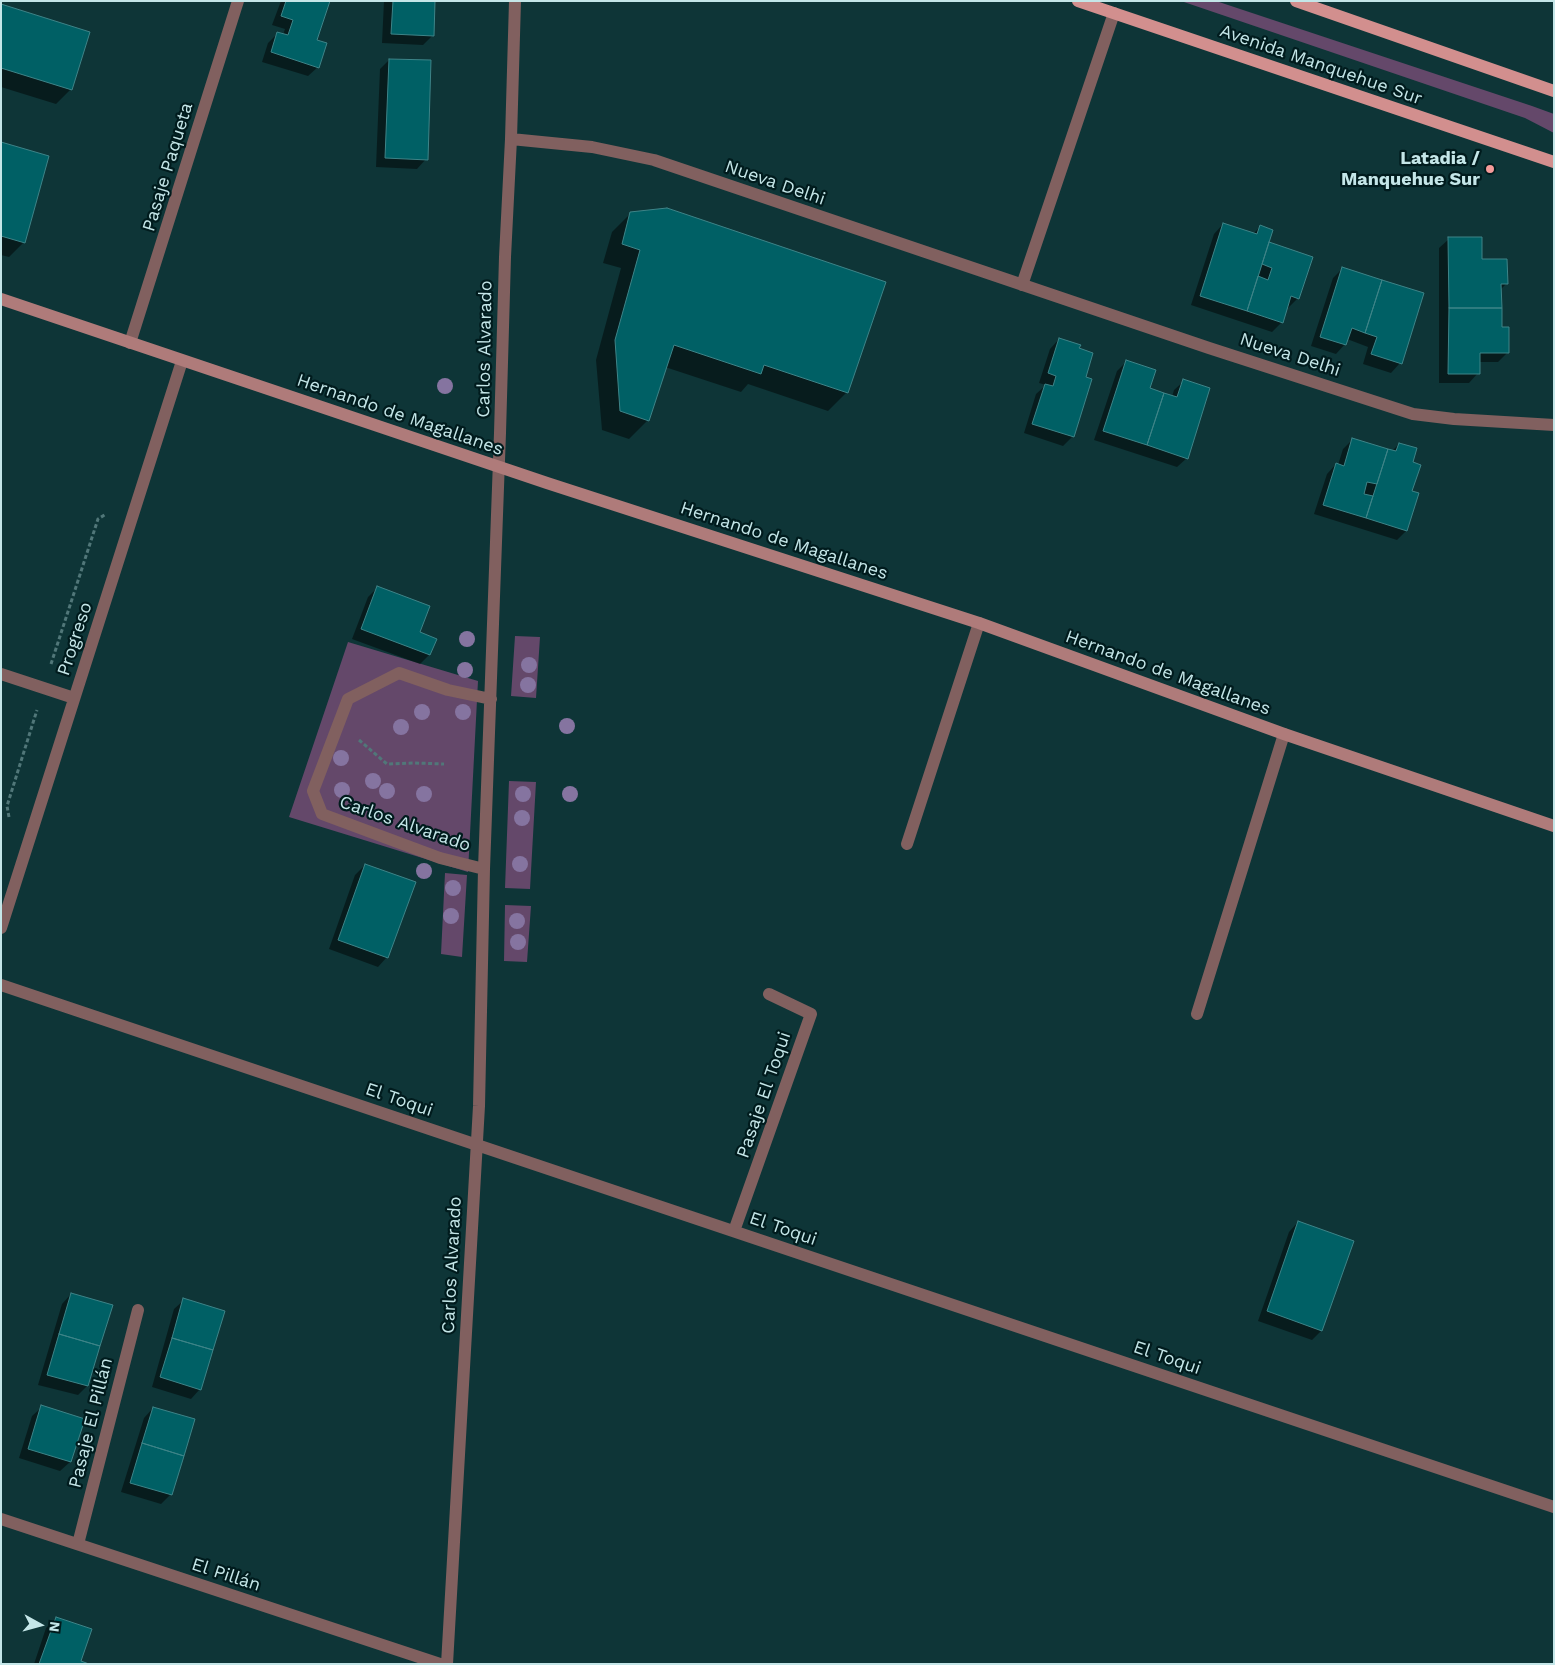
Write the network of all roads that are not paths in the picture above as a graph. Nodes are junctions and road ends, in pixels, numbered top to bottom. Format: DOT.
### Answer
graph roads {
  1 [pos="238,1"];
  2 [pos="515,1"];
  3 [pos="1078,1"];
  4 [pos="1296,1"];
  5 [pos="1114,14"];
  6 [pos="1554,91"];
  7 [pos="511,138"];
  8 [pos="1554,162"];
  9 [pos="1022,285"];
  10 [pos="1,299"];
  11 [pos="130,343"];
  12 [pos="182,361"];
  13 [pos="1554,425"];
  14 [pos="499,467"];
  15 [pos="979,623"];
  16 [pos="1,674"];
  17 [pos="74,698"];
  18 [pos="491,699"];
  19 [pos="1284,734"];
  20 [pos="1554,826"];
  21 [pos="907,844"];
  22 [pos="484,869"];
  23 [pos="1,928"];
  24 [pos="1,985"];
  25 [pos="769,994"];
  26 [pos="1197,1014"];
  27 [pos="476,1144"];
  28 [pos="734,1231"];
  29 [pos="138,1310"];
  30 [pos="1554,1507"];
  31 [pos="1,1519"];
  32 [pos="78,1544"];
  33 [pos="440,1664"];
  34 [pos="447,1664"];
  1 -- 11 [label="street, Pasaje Paqueta"];
  2 -- 7 [label="street, Carlos Alvarado"];
  3 -- 5 [label="main road, Avenida Manquehue Sur"];
  4 -- 6 [label="main road"];
  5 -- 8 [label="main road, Avenida Manquehue Sur"];
  5 -- 9 [label="street"];
  7 -- 9 [label="street, Nueva Delhi"];
  7 -- 14 [label="street, Carlos Alvarado"];
  9 -- 13 [label="street, Nueva Delhi"];
  10 -- 11 [label="main road, Hernando de Magallanes"];
  11 -- 12 [label="main road, Hernando de Magallanes"];
  12 -- 14 [label="main road, Hernando de Magallanes"];
  12 -- 17 [label="street, Progreso"];
  14 -- 15 [label="main road, Hernando de Magallanes"];
  14 -- 18 [label="street, Carlos Alvarado"];
  15 -- 19 [label="main road, Hernando de Magallanes"];
  15 -- 21 [label="street"];
  16 -- 17 [label="street"];
  17 -- 23 [label="street, Progreso"];
  18 -- 22 [label="street, Carlos Alvarado"];
  18 -- 22 [label="street, Carlos Alvarado"];
  19 -- 20 [label="main road, Hernando de Magallanes"];
  19 -- 26 [label="street"];
  22 -- 27 [label="street, Carlos Alvarado"];
  24 -- 27 [label="street, El Toqui"];
  25 -- 28 [label="street, Pasaje El Toqui"];
  27 -- 28 [label="street, El Toqui"];
  27 -- 34 [label="street, Carlos Alvarado"];
  28 -- 30 [label="street, El Toqui"];
  29 -- 32 [label="street, Pasaje El Pillán"];
  31 -- 32 [label="street, El Pillán"];
  32 -- 33 [label="street, El Pillán"];
}
